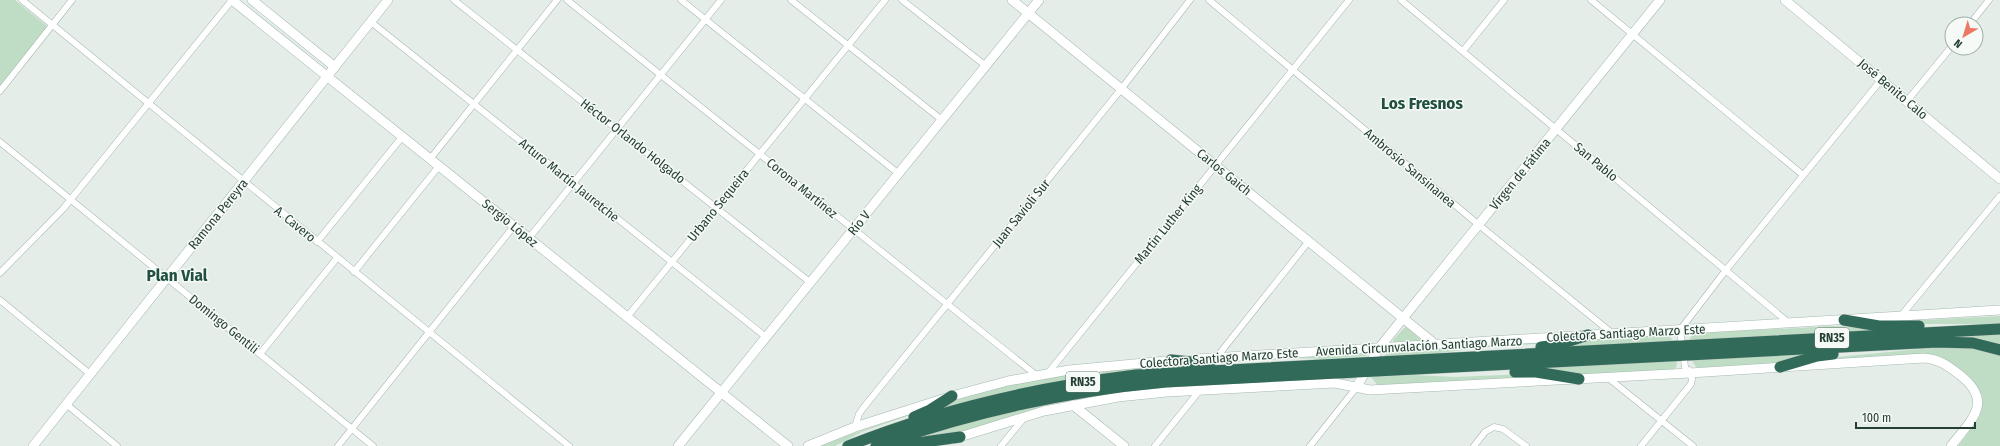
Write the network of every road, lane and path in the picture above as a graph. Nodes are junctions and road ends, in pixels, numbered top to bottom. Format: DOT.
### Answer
graph roads {
  1 [pos="22,0"];
  2 [pos="72,0"];
  3 [pos="232,0"];
  4 [pos="252,0"];
  5 [pos="388,0"];
  6 [pos="454,0"];
  7 [pos="557,0"];
  8 [pos="568,0"];
  9 [pos="681,0"];
  10 [pos="721,0"];
  11 [pos="791,0"];
  12 [pos="885,0"];
  13 [pos="902,0"];
  14 [pos="1012,0"];
  15 [pos="1039,0"];
  16 [pos="1190,0"];
  17 [pos="1209,0"];
  18 [pos="1349,0"];
  19 [pos="1401,0"];
  20 [pos="1504,0"];
  21 [pos="1591,0"];
  22 [pos="1660,0"];
  23 [pos="1785,0"];
  24 [pos="1989,0"];
  25 [pos="1029,13"];
  26 [pos="1976,16"];
  27 [pos="706,20"];
  28 [pos="371,22"];
  29 [pos="52,25"];
  30 [pos="1632,34"];
  31 [pos="848,45"];
  32 [pos="517,50"];
  33 [pos="1463,51"];
  34 [pos="1944,56"];
  35 [pos="986,66"];
  36 [pos="335,67"];
  37 [pos="1293,70"];
  38 [pos="661,75"];
  39 [pos="327,77"];
  40 [pos="1881,80"];
  41 [pos="1122,88"];
  42 [pos="0,91"];
  43 [pos="804,98"];
  44 [pos="1907,102"];
  45 [pos="148,104"];
  46 [pos="474,104"];
  47 [pos="942,120"];
  48 [pos="617,129"];
  49 [pos="1556,129"];
  50 [pos="402,137"];
  51 [pos="0,142"];
  52 [pos="760,154"];
  53 [pos="430,159"];
  54 [pos="1216,165"];
  55 [pos="439,166"];
  56 [pos="899,174"];
  57 [pos="1803,175"];
  58 [pos="2000,179"];
  59 [pos="244,182"];
  60 [pos="573,183"];
  61 [pos="2000,196"];
  62 [pos="71,200"];
  63 [pos="716,207"];
  64 [pos="1479,225"];
  65 [pos="514,226"];
  66 [pos="854,229"];
  67 [pos="529,238"];
  68 [pos="1309,241"];
  69 [pos="318,242"];
  70 [pos="337,258"];
  71 [pos="672,262"];
  72 [pos="1726,270"];
  73 [pos="354,272"];
  74 [pos="0,273"];
  75 [pos="167,278"];
  76 [pos="811,283"];
  77 [pos="0,300"];
  78 [pos="947,304"];
  79 [pos="2000,310"];
  80 [pos="627,317"];
  81 [pos="1900,317"];
  82 [pos="1403,318"];
  83 [pos="1844,320"];
  84 [pos="1790,324"];
  85 [pos="2000,329"];
  86 [pos="1680,330"];
  87 [pos="1982,330"];
  88 [pos="428,333"];
  89 [pos="1613,334"];
  90 [pos="1588,335"];
  91 [pos="766,337"];
  92 [pos="1937,342"];
  93 [pos="1436,344"];
  94 [pos="1379,348"];
  95 [pos="1683,350"];
  96 [pos="2000,350"];
  97 [pos="260,354"];
  98 [pos="1216,358"];
  99 [pos="1432,359"];
  100 [pos="1171,360"];
  101 [pos="1327,365"];
  102 [pos="1367,367"];
  103 [pos="1780,367"];
  104 [pos="1415,370"];
  105 [pos="1048,373"];
  106 [pos="1688,373"];
  107 [pos="90,374"];
  108 [pos="1036,375"];
  109 [pos="1607,377"];
  110 [pos="1579,379"];
  111 [pos="1356,388"];
  112 [pos="1200,390"];
  113 [pos="722,393"];
  114 [pos="952,396"];
  115 [pos="66,404"];
  116 [pos="1073,405"];
  117 [pos="1024,417"];
  118 [pos="1661,420"];
  119 [pos="856,427"];
  120 [pos="352,429"];
  121 [pos="960,437"];
  122 [pos="33,446"];
  123 [pos="117,446"];
  124 [pos="338,446"];
  125 [pos="373,446"];
  126 [pos="569,446"];
  127 [pos="678,446"];
  128 [pos="788,446"];
  129 [pos="808,446"];
  130 [pos="847,446"];
  131 [pos="876,446"];
  132 [pos="896,446"];
  133 [pos="932,446"];
  134 [pos="1001,446"];
  135 [pos="1124,446"];
  136 [pos="1155,446"];
  137 [pos="1310,446"];
  138 [pos="1474,446"];
  139 [pos="1526,446"];
  140 [pos="1641,446"];
  141 [pos="1693,446"];
  142 [pos="1951,446"];
  1 -- 29 [label="street, A. Cavero"];
  2 -- 29 [label="street"];
  3 -- 39 [label="street, Sergio López"];
  3 -- 45 [label="street"];
  4 -- 36 [label="street"];
  5 -- 28 [label="street, Ramona Pereyra"];
  6 -- 32 [label="street, Héctor Orlando Holgado"];
  7 -- 32 [label="street"];
  8 -- 38 [label="street, Corona Martínez"];
  9 -- 27 [label="street"];
  10 -- 27 [label="street"];
  11 -- 31 [label="street"];
  12 -- 31 [label="street, Urbano Sequeira"];
  13 -- 35 [label="street"];
  14 -- 25 [label="street, Carlos Gaich"];
  15 -- 25 [label="street, Río V"];
  16 -- 41 [label="street, Juan Savioli Sur"];
  17 -- 37 [label="street, Ambrosio Sansinanea"];
  18 -- 37 [label="street, Martin Luther King"];
  19 -- 33 [label="street, San Pablo"];
  20 -- 33 [label="street"];
  21 -- 30 [label="street"];
  22 -- 30 [label="street, Vírgen de Fátima"];
  23 -- 40 [label="street, José Benito Calo"];
  24 -- 26 [label="street"];
  25 -- 35 [label="street, Río V"];
  25 -- 41 [label="street, Carlos Gaich"];
  27 -- 38 [label="street"];
  27 -- 43 [label="street"];
  28 -- 36 [label="street, Ramona Pereyra"];
  28 -- 46 [label="street, Arturo Martín Jauretche"];
  29 -- 42 [label="street"];
  29 -- 45 [label="street, A. Cavero"];
  30 -- 49 [label="street, Vírgen de Fátima"];
  30 -- 57 [label="street"];
  31 -- 43 [label="street, Urbano Sequeira"];
  31 -- 47 [label="street"];
  32 -- 46 [label="street"];
  32 -- 48 [label="street, Héctor Orlando Holgado"];
  33 -- 49 [label="street, San Pablo"];
  34 -- 44 [label="street"];
  35 -- 47 [label="street, Río V"];
  36 -- 39 [label="street, Ramona Pereyra"];
  37 -- 54 [label="street, Martin Luther King"];
  37 -- 64 [label="street, Ambrosio Sansinanea"];
  38 -- 48 [label="street"];
  38 -- 52 [label="street, Corona Martínez"];
  39 -- 50 [label="street, Sergio López"];
  39 -- 59 [label="street, Ramona Pereyra"];
  40 -- 44 [label="street, José Benito Calo"];
  40 -- 57 [label="street"];
  41 -- 54 [label="street, Carlos Gaich"];
  41 -- 78 [label="street, Juan Savioli Sur"];
  43 -- 52 [label="street, Urbano Sequeira"];
  43 -- 56 [label="street"];
  44 -- 58 [label="street, José Benito Calo"];
  45 -- 59 [label="street, A. Cavero"];
  45 -- 62 [label="street"];
  46 -- 53 [label="street"];
  46 -- 60 [label="street, Arturo Martín Jauretche"];
  47 -- 56 [label="street, Río V"];
  48 -- 60 [label="street"];
  48 -- 63 [label="street, Héctor Orlando Holgado"];
  49 -- 64 [label="street, Vírgen de Fátima"];
  49 -- 72 [label="street, San Pablo"];
  50 -- 53 [label="street, Sergio López"];
  50 -- 69 [label="street"];
  51 -- 62 [label="street, Domingo Gentili"];
  52 -- 63 [label="street, Urbano Sequeira"];
  52 -- 66 [label="street, Corona Martínez"];
  53 -- 55 [label="street, Sergio López"];
  54 -- 68 [label="street, Carlos Gaich"];
  54 -- 105 [label="street, Martin Luther King"];
  55 -- 65 [label="street, Sergio López"];
  55 -- 73 [label="street"];
  56 -- 66 [label="street, Río V"];
  57 -- 72 [label="street"];
  59 -- 69 [label="street, A. Cavero"];
  59 -- 75 [label="street, Ramona Pereyra"];
  60 -- 67 [label="street"];
  60 -- 71 [label="street, Arturo Martín Jauretche"];
  61 -- 81 [label="street"];
  62 -- 74 [label="street"];
  62 -- 75 [label="street, Domingo Gentili"];
  63 -- 71 [label="street, Urbano Sequeira"];
  63 -- 76 [label="street, Héctor Orlando Holgado"];
  64 -- 82 [label="street, Vírgen de Fátima"];
  64 -- 89 [label="street, Ambrosio Sansinanea"];
  65 -- 67 [label="street, Sergio López"];
  65 -- 88 [label="street"];
  66 -- 76 [label="street, Río V"];
  66 -- 78 [label="street, Corona Martínez"];
  67 -- 80 [label="street, Sergio López"];
  68 -- 82 [label="street, Carlos Gaich"];
  68 -- 98 [label="street"];
  69 -- 70 [label="street, A. Cavero"];
  70 -- 73 [label="street, A. Cavero"];
  70 -- 97 [label="street"];
  71 -- 80 [label="street, Urbano Sequeira"];
  71 -- 91 [label="street, Arturo Martín Jauretche"];
  72 -- 84 [label="street, San Pablo"];
  72 -- 86 [label="street"];
  73 -- 88 [label="street, A. Cavero"];
  75 -- 97 [label="street, Domingo Gentili"];
  75 -- 107 [label="street, Ramona Pereyra"];
  76 -- 91 [label="street, Río V"];
  77 -- 107 [label="street"];
  78 -- 108 [label="street, Corona Martínez"];
  78 -- 119 [label="street, Juan Savioli Sur"];
  79 -- 81 [label="street, Colectora Santiago Marzo Este"];
  80 -- 113 [label="street, Sergio López"];
  81 -- 83 [label="street, Colectora Santiago Marzo Este"];
  82 -- 93 [label="street, Carlos Gaich"];
  82 -- 94 [label="street, Vírgen de Fátima"];
  83 -- 84 [label="street, Colectora Santiago Marzo Este"];
  83 -- 87 [label="highway"];
  84 -- 86 [label="street, Colectora Santiago Marzo Este"];
  85 -- 87 [label="highway, Avenida Circunvalación Santiago Marzo / RN35"];
  86 -- 89 [label="street, Colectora Santiago Marzo Este"];
  86 -- 95 [label="street"];
  87 -- 95 [label="highway, Avenida Circunvalación Santiago Marzo / RN35"];
  88 -- 120 [label="street"];
  88 -- 126 [label="street, A. Cavero"];
  89 -- 90 [label="street, Colectora Santiago Marzo Este"];
  90 -- 93 [label="street, Colectora Santiago Marzo Este"];
  90 -- 99 [label="highway"];
  91 -- 113 [label="street, Río V"];
  92 -- 95 [label="highway, Avenida Circunvalación Santiago Marzo / RN35"];
  92 -- 96 [label="highway, Avenida Circunvalación Santiago Marzo / RN35"];
  92 -- 103 [label="highway"];
  93 -- 94 [label="street, Colectora Santiago Marzo Este"];
  94 -- 98 [label="street, Colectora Santiago Marzo Este"];
  94 -- 102 [label="street, Vírgen de Fátima"];
  95 -- 99 [label="highway, Avenida Circunvalación Santiago Marzo / RN35"];
  95 -- 104 [label="highway, Avenida Circunvalación Santiago Marzo / RN35"];
  95 -- 106 [label="street"];
  97 -- 120 [label="street, Domingo Gentili"];
  98 -- 100 [label="street, Colectora Santiago Marzo Este"];
  99 -- 102 [label="highway, Avenida Circunvalación Santiago Marzo / RN35"];
  100 -- 101 [label="highway"];
  100 -- 105 [label="street, Colectora Santiago Marzo Este"];
  101 -- 102 [label="highway, Avenida Circunvalación Santiago Marzo / RN35"];
  101 -- 130 [label="highway, Avenida Circunvalación Santiago Marzo / RN35"];
  102 -- 104 [label="highway, Avenida Circunvalación Santiago Marzo / RN35"];
  102 -- 111 [label="street, Vírgen de Fátima"];
  102 -- 131 [label="highway, Avenida Circunvalación Santiago Marzo / RN35"];
  103 -- 106 [label="street"];
  103 -- 142 [label="street"];
  104 -- 110 [label="highway"];
  105 -- 108 [label="street, Colectora Santiago Marzo Este"];
  106 -- 109 [label="street"];
  106 -- 118 [label="street"];
  107 -- 115 [label="street, Ramona Pereyra"];
  108 -- 114 [label="street, Colectora Santiago Marzo Este"];
  109 -- 110 [label="street"];
  109 -- 118 [label="street"];
  110 -- 111 [label="street"];
  111 -- 112 [label="street"];
  111 -- 137 [label="street"];
  112 -- 116 [label="street"];
  112 -- 136 [label="street"];
  113 -- 127 [label="street, Río V"];
  113 -- 128 [label="street, Sergio López"];
  114 -- 119 [label="street, Colectora Santiago Marzo Este"];
  114 -- 130 [label="highway"];
  115 -- 122 [label="street, Ramona Pereyra"];
  115 -- 123 [label="street"];
  116 -- 117 [label="street"];
  116 -- 135 [label="street"];
  117 -- 121 [label="street"];
  117 -- 134 [label="street"];
  118 -- 140 [label="street"];
  118 -- 141 [label="street"];
  119 -- 129 [label="street, Colectora Santiago Marzo Este"];
  120 -- 124 [label="street"];
  120 -- 125 [label="street, Domingo Gentili"];
  121 -- 132 [label="highway"];
  121 -- 133 [label="street"];
  138 -- 139 [label="street"];
}
